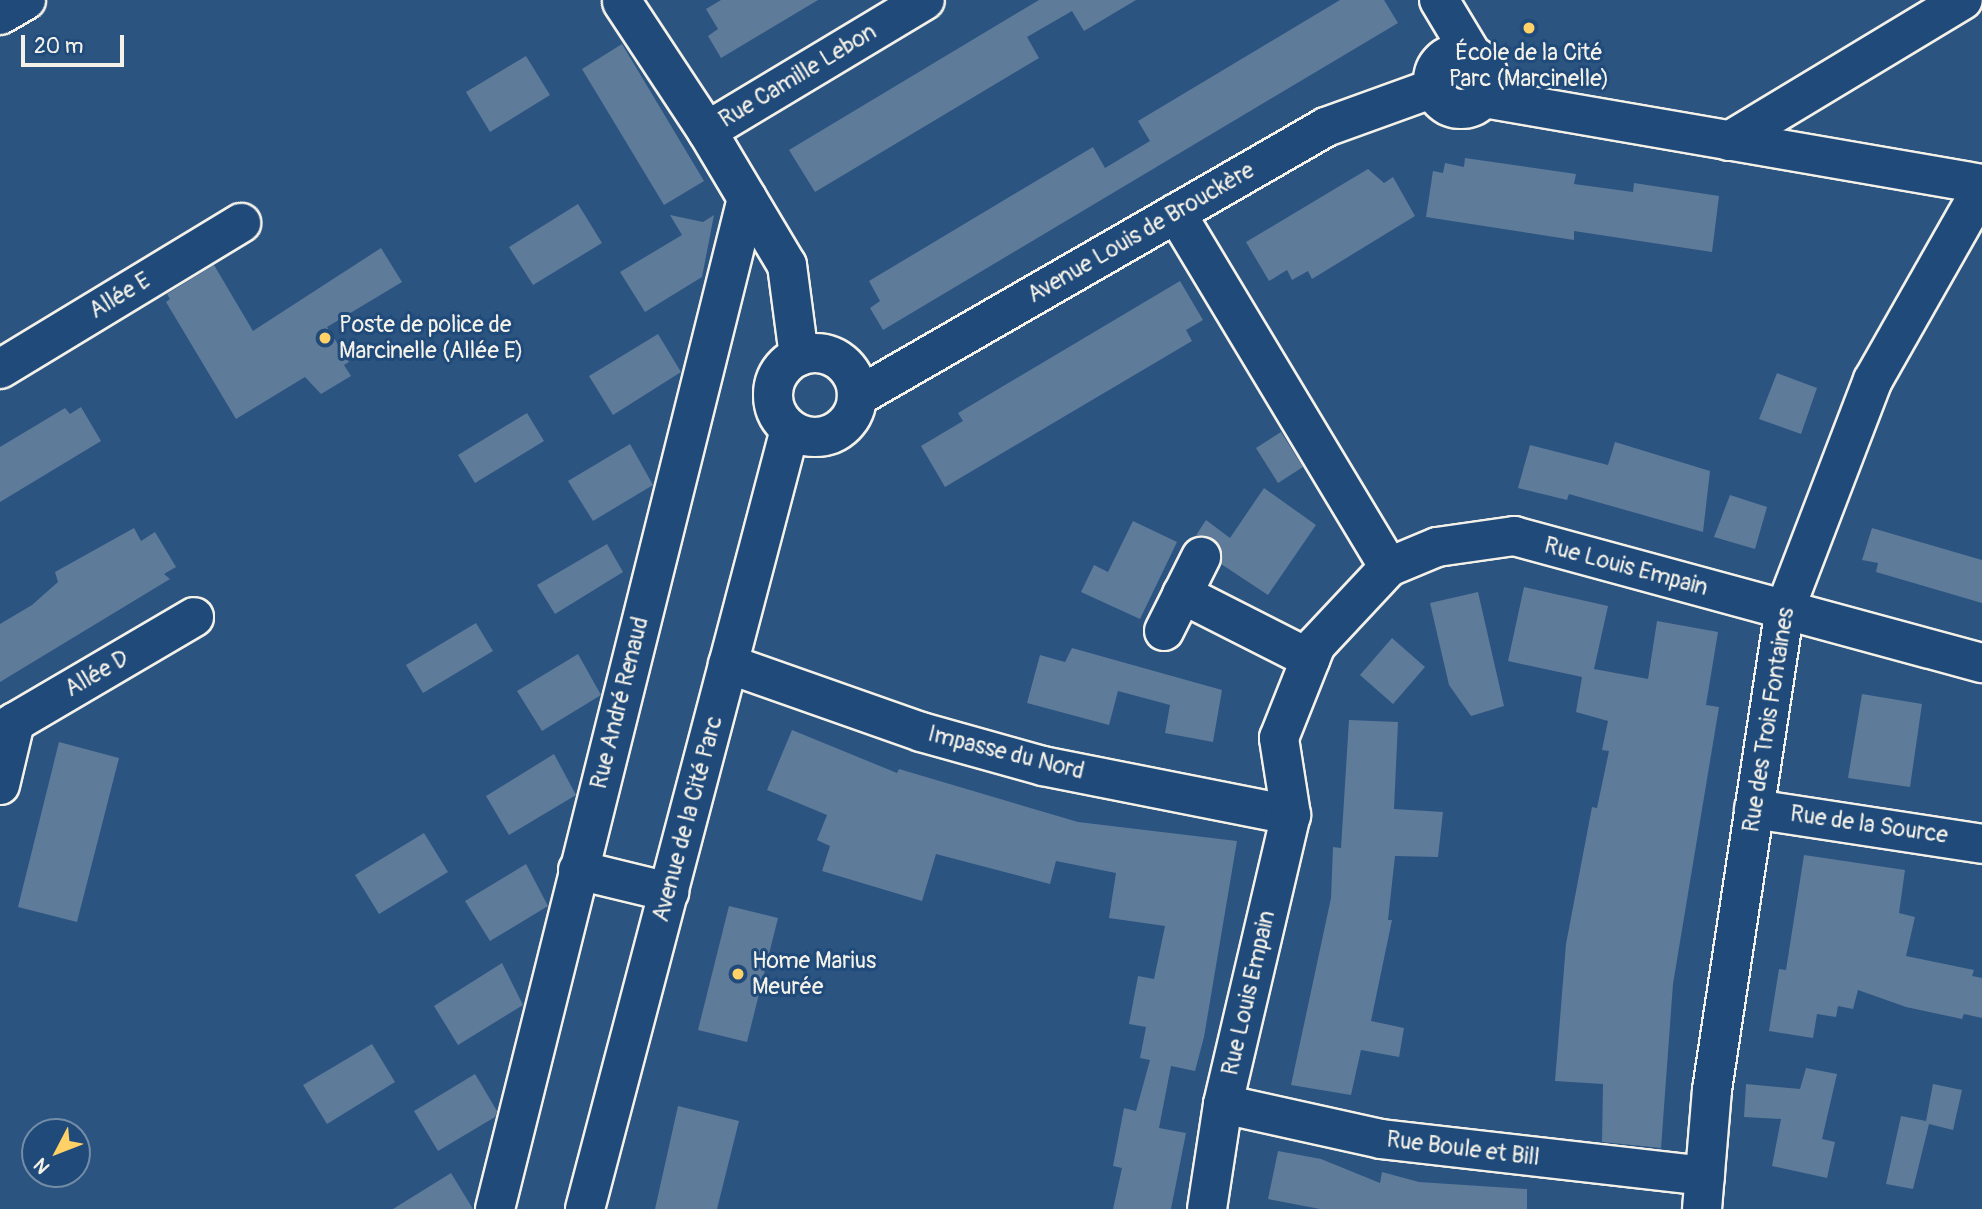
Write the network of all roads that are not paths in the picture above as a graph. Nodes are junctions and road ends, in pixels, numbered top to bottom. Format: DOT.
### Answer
graph roads {
  1 [pos="26,0"];
  2 [pos="925,0"];
  3 [pos="1439,0"];
  4 [pos="1963,0"];
  5 [pos="622,2"];
  6 [pos="0,15"];
  7 [pos="1472,55"];
  8 [pos="1434,88"];
  9 [pos="1484,98"];
  10 [pos="707,131"];
  11 [pos="1729,141"];
  12 [pos="1982,186"];
  13 [pos="747,198"];
  14 [pos="1176,213"];
  15 [pos="241,223"];
  16 [pos="799,356"];
  17 [pos="0,369"];
  18 [pos="856,397"];
  19 [pos="790,429"];
  20 [pos="1201,557"];
  21 [pos="1389,567"];
  22 [pos="1182,594"];
  23 [pos="1784,609"];
  24 [pos="194,617"];
  25 [pos="1164,631"];
  26 [pos="1310,659"];
  27 [pos="1982,663"];
  28 [pos="728,664"];
  29 [pos="8,727"];
  30 [pos="0,785"];
  31 [pos="1754,808"];
  32 [pos="1291,815"];
  33 [pos="1982,844"];
  34 [pos="578,870"];
  35 [pos="669,892"];
  36 [pos="1223,1104"];
  37 [pos="1703,1192"];
  38 [pos="495,1209"];
  39 [pos="586,1209"];
  40 [pos="1207,1209"];
  1 -- 6 [label="street"];
  2 -- 10 [label="street, Rue Camille Lebon"];
  3 -- 7 [label="street"];
  4 -- 11 [label="street"];
  5 -- 10 [label="street, Rue Camille Lebon"];
  7 -- 8 [label="street"];
  7 -- 9 [label="street"];
  8 -- 9 [label="street"];
  8 -- 14 [label="street, Avenue Louis de Brouckère"];
  9 -- 11 [label="street"];
  10 -- 13 [label="street, Rue Camille Lebon"];
  11 -- 12 [label="street"];
  12 -- 23 [label="street, Rue des Trois Fontaines"];
  13 -- 16 [label="street, Rue Camille Lebon"];
  13 -- 34 [label="street, Rue André Renaud"];
  14 -- 18 [label="street, Avenue Louis de Brouckère"];
  14 -- 21 [label="street"];
  15 -- 17 [label="street, Allée E"];
  16 -- 18 [label="street"];
  16 -- 19 [label="street"];
  18 -- 19 [label="street"];
  19 -- 28 [label="street, Avenue de la Cité Parc"];
  20 -- 22 [label="street"];
  21 -- 23 [label="street, Rue Louis Empain"];
  21 -- 26 [label="street, Rue Louis Empain"];
  22 -- 25 [label="street"];
  22 -- 26 [label="street"];
  23 -- 27 [label="street, Rue Louis Empain"];
  23 -- 31 [label="street, Rue des Trois Fontaines"];
  24 -- 29 [label="street, Allée D"];
  26 -- 32 [label="street, Rue Louis Empain"];
  28 -- 32 [label="street, Impasse du Nord"];
  28 -- 35 [label="street, Avenue de la Cité Parc"];
  29 -- 30 [label="street"];
  31 -- 33 [label="street, Rue de la Source"];
  31 -- 37 [label="street, Rue des Trois Fontaines"];
  32 -- 36 [label="street, Rue Louis Empain"];
  34 -- 35 [label="street"];
  34 -- 38 [label="street, Rue André Renaud"];
  35 -- 39 [label="street, Avenue de la Cité Parc"];
  36 -- 37 [label="street, Rue Boule et Bill"];
  36 -- 40 [label="street, Rue Louis Empain"];
}
